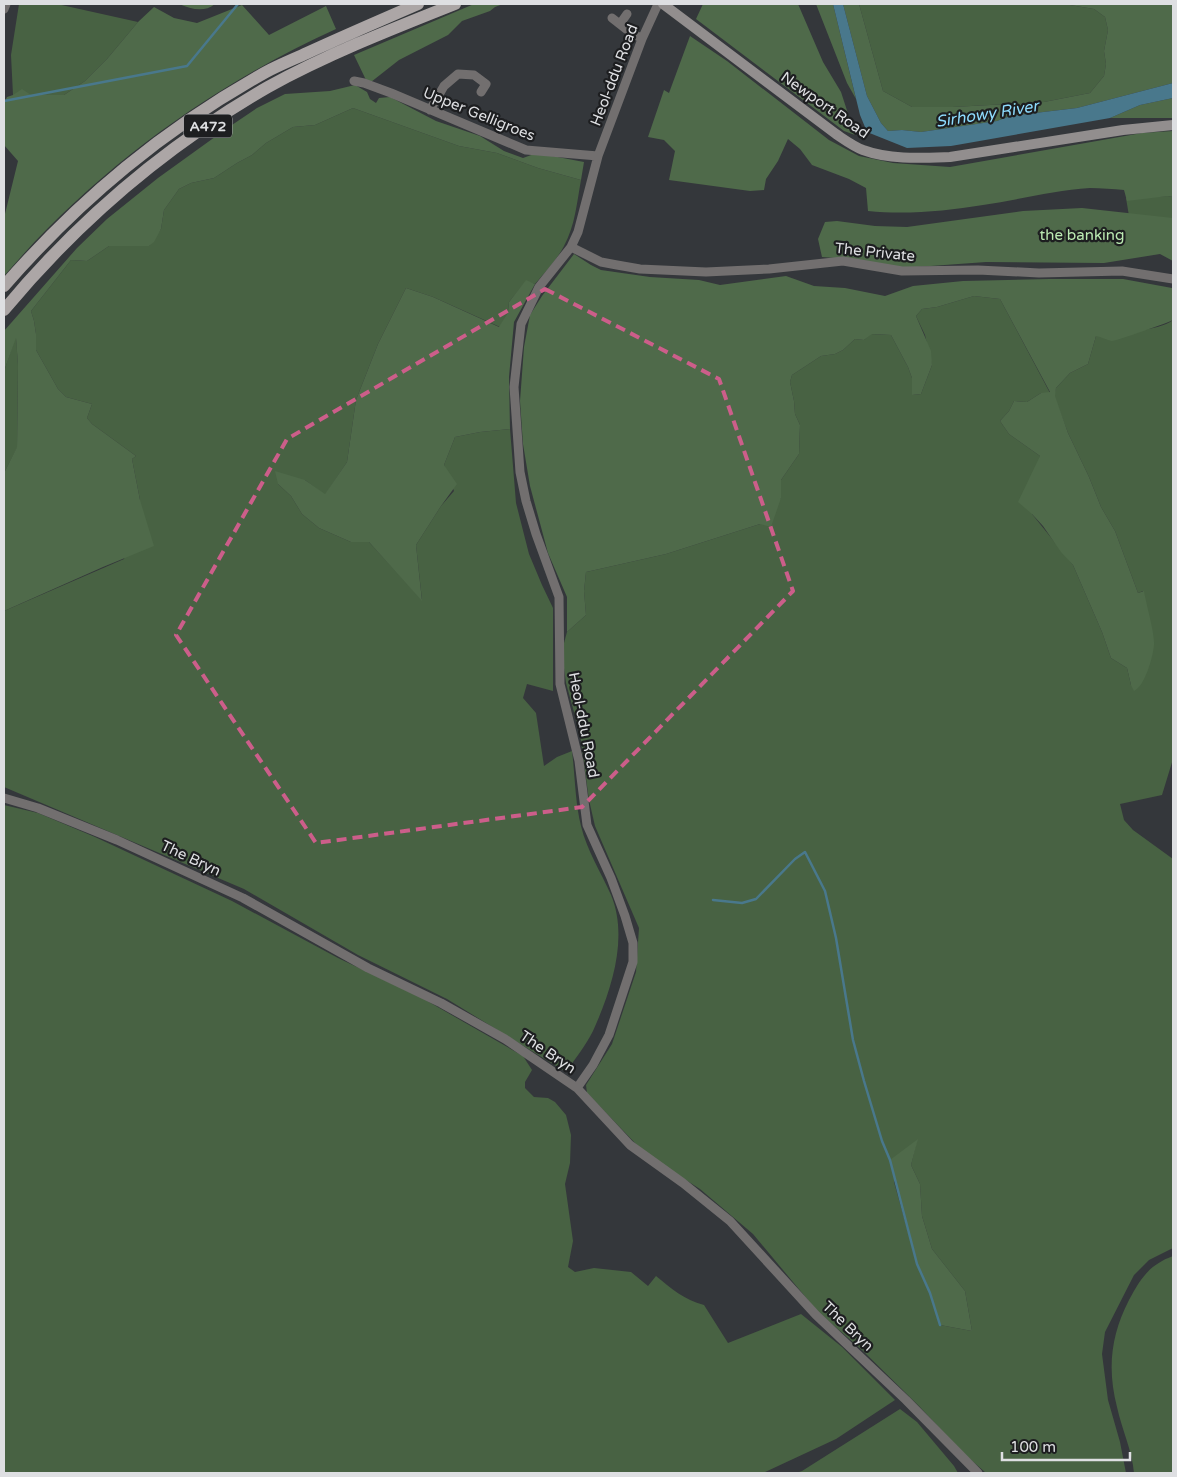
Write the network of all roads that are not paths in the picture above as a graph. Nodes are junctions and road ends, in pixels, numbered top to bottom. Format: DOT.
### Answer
graph roads {
  1 [pos="6,4"];
  2 [pos="418,4"];
  3 [pos="455,4"];
  4 [pos="658,4"];
  5 [pos="664,4"];
  6 [pos="4,8"];
  7 [pos="627,14"];
  8 [pos="642,39"];
  9 [pos="354,81"];
  10 [pos="482,92"];
  11 [pos="430,110"];
  12 [pos="1173,125"];
  13 [pos="598,156"];
  14 [pos="572,247"];
  15 [pos="1173,279"];
  16 [pos="4,286"];
  17 [pos="4,310"];
  18 [pos="4,798"];
  19 [pos="577,1088"];
  20 [pos="978,1473"];
  1 -- 6 [label="street"];
  2 -- 16 [label="main road, A472"];
  3 -- 17 [label="main road, A472"];
  4 -- 8 [label="street, Heol-ddu Road"];
  5 -- 12 [label="main road, Newport Road"];
  7 -- 8 [label="street"];
  8 -- 13 [label="street, Heol-ddu Road"];
  9 -- 11 [label="street, Upper Gelligroes"];
  10 -- 11 [label="street"];
  11 -- 13 [label="street, Upper Gelligroes"];
  13 -- 14 [label="street, Heol-ddu Road"];
  14 -- 15 [label="street, The Private"];
  14 -- 19 [label="street, Heol-ddu Road"];
  18 -- 19 [label="street, The Bryn"];
  19 -- 20 [label="street, The Bryn"];
}
